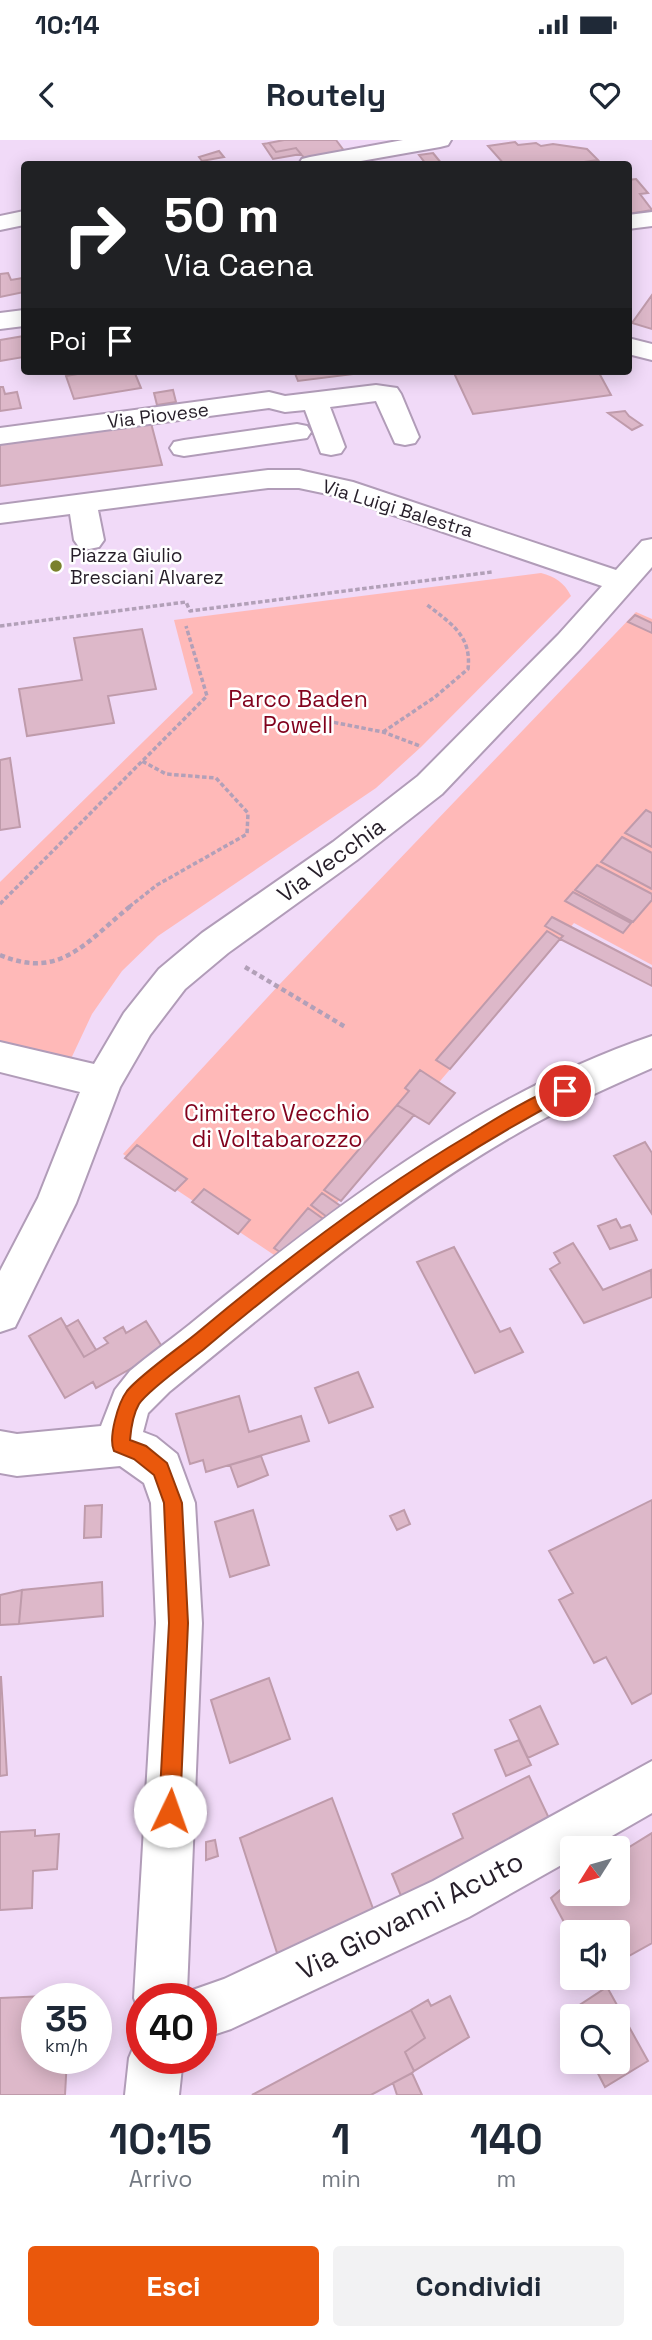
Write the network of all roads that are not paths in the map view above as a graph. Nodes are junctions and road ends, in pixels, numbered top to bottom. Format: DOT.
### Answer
graph roads {
  1 [pos="440,140"];
  2 [pos="326,161"];
  3 [pos="21,219"];
  4 [pos="652,219"];
  5 [pos="632,222"];
  6 [pos="0,223"];
  7 [pos="21,318"];
  8 [pos="0,321"];
  9 [pos="632,347"];
  10 [pos="652,352"];
  11 [pos="315,401"];
  12 [pos="175,413"];
  13 [pos="297,432"];
  14 [pos="0,436"];
  15 [pos="405,437"];
  16 [pos="331,447"];
  17 [pos="184,448"];
  18 [pos="197,489"];
  19 [pos="82,504"];
  20 [pos="0,514"];
  21 [pos="89,540"];
  22 [pos="652,548"];
  23 [pos="622,582"];
  24 [pos="652,1051"];
  25 [pos="0,1056"];
  26 [pos="103,1083"];
  27 [pos="0,1313"];
  28 [pos="120,1445"];
  29 [pos="0,1452"];
  30 [pos="652,1786"];
  31 [pos="161,1983"];
  32 [pos="217,2008"];
  33 [pos="154,2074"];
  34 [pos="152,2095"];
  1 -- 2 [label="street"];
  3 -- 6 [label="street"];
  4 -- 5 [label="street"];
  7 -- 8 [label="street"];
  9 -- 10 [label="street"];
  11 -- 12 [label="street, Via Piovese"];
  11 -- 15 [label="street, Via Piovese"];
  11 -- 16 [label="street"];
  12 -- 14 [label="street, Via Piovese"];
  12 -- 17 [label="street"];
  13 -- 17 [label="street"];
  17 -- 18 [label="street"];
  18 -- 19 [label="street, Via Luigi Balestra"];
  18 -- 23 [label="street, Via Luigi Balestra"];
  19 -- 20 [label="street, Via Luigi Balestra"];
  19 -- 21 [label="street"];
  22 -- 23 [label="street, Via Vecchia"];
  23 -- 26 [label="street, Via Vecchia"];
  24 -- 28 [label="street"];
  25 -- 26 [label="street"];
  26 -- 27 [label="street, Via Vecchia"];
  28 -- 29 [label="street"];
  28 -- 31 [label="street"];
  30 -- 32 [label="street, Via Giovanni Acuto"];
  33 -- 34 [label="street"];
}
